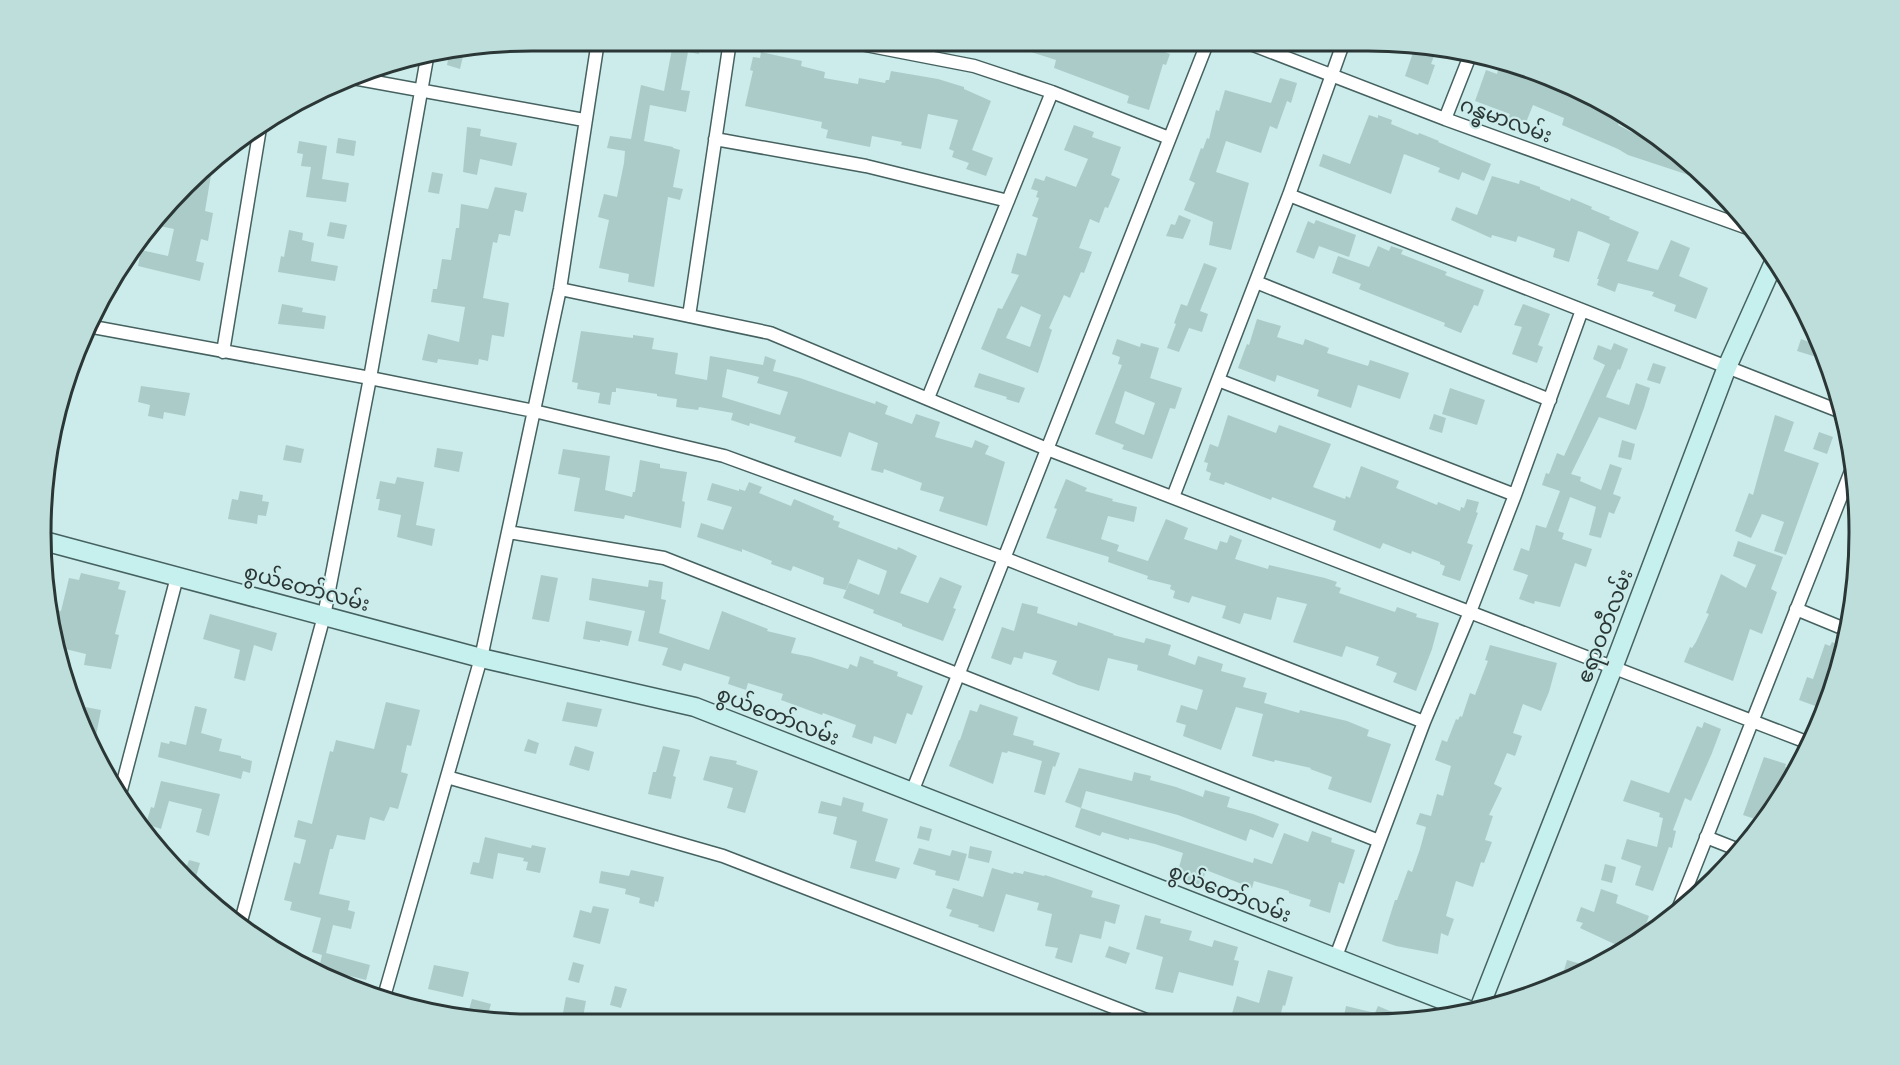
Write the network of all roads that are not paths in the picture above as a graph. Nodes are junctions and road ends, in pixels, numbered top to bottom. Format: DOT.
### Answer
graph roads {
  1 [pos="596,51"];
  2 [pos="728,51"];
  3 [pos="897,51"];
  4 [pos="1204,51"];
  5 [pos="1269,51"];
  6 [pos="1340,51"];
  7 [pos="1468,62"];
  8 [pos="426,63"];
  9 [pos="1331,75"];
  10 [pos="368,81"];
  11 [pos="422,91"];
  12 [pos="1052,92"];
  13 [pos="1445,119"];
  14 [pos="584,120"];
  15 [pos="259,137"];
  16 [pos="1169,138"];
  17 [pos="715,139"];
  18 [pos="1289,195"];
  19 [pos="1008,201"];
  20 [pos="1737,224"];
  21 [pos="1771,270"];
  22 [pos="1256,282"];
  23 [pos="560,289"];
  24 [pos="1582,310"];
  25 [pos="689,316"];
  26 [pos="97,328"];
  27 [pos="223,352"];
  28 [pos="1727,367"];
  29 [pos="370,378"];
  30 [pos="1218,380"];
  31 [pos="928,398"];
  32 [pos="1550,400"];
  33 [pos="1833,409"];
  34 [pos="534,411"];
  35 [pos="1047,448"];
  36 [pos="1846,483"];
  37 [pos="1515,495"];
  38 [pos="1173,497"];
  39 [pos="508,532"];
  40 [pos="51,543"];
  41 [pos="1004,558"];
  42 [pos="177,577"];
  43 [pos="1796,609"];
  44 [pos="1470,612"];
  45 [pos="324,616"];
  46 [pos="1840,627"];
  47 [pos="482,658"];
  48 [pos="1613,668"];
  49 [pos="958,674"];
  50 [pos="1752,721"];
  51 [pos="1424,722"];
  52 [pos="1801,740"];
  53 [pos="447,777"];
  54 [pos="123,784"];
  55 [pos="912,792"];
  56 [pos="1706,837"];
  57 [pos="1379,842"];
  58 [pos="1732,847"];
  59 [pos="1683,897"];
  60 [pos="241,916"];
  61 [pos="1335,959"];
  62 [pos="386,991"];
  63 [pos="1482,1000"];
  64 [pos="1457,1006"];
  65 [pos="1131,1014"];
  1 -- 14 [label="street"];
  2 -- 17 [label="street"];
  3 -- 12 [label="street"];
  4 -- 16 [label="street"];
  5 -- 9 [label="street, ဂန္ဓမာလမ်း"];
  6 -- 9 [label="street"];
  7 -- 13 [label="street"];
  8 -- 11 [label="street"];
  9 -- 13 [label="street, ဂန္ဓမာလမ်း"];
  9 -- 18 [label="street"];
  10 -- 11 [label="street"];
  11 -- 14 [label="street"];
  11 -- 29 [label="street"];
  12 -- 16 [label="street"];
  12 -- 19 [label="street"];
  13 -- 20 [label="street, ဂန္ဓမာလမ်း"];
  14 -- 23 [label="street"];
  15 -- 27 [label="street"];
  16 -- 35 [label="street"];
  17 -- 19 [label="street"];
  17 -- 25 [label="street"];
  18 -- 22 [label="street"];
  18 -- 24 [label="street"];
  19 -- 31 [label="street"];
  21 -- 28 [label="street, ဧရာဝတီလမ်း"];
  22 -- 30 [label="street"];
  22 -- 32 [label="street"];
  23 -- 25 [label="street"];
  23 -- 34 [label="street"];
  24 -- 28 [label="street"];
  24 -- 32 [label="street"];
  25 -- 31 [label="street"];
  26 -- 27 [label="street"];
  27 -- 29 [label="street"];
  28 -- 33 [label="street"];
  28 -- 48 [label="street, ဧရာဝတီလမ်း"];
  29 -- 34 [label="street"];
  29 -- 45 [label="street"];
  30 -- 37 [label="street"];
  30 -- 38 [label="street"];
  31 -- 35 [label="street"];
  32 -- 37 [label="street"];
  34 -- 39 [label="street"];
  34 -- 41 [label="street"];
  35 -- 38 [label="street"];
  35 -- 41 [label="street"];
  36 -- 43 [label="street"];
  37 -- 44 [label="street"];
  38 -- 44 [label="street"];
  39 -- 47 [label="street"];
  39 -- 49 [label="street"];
  40 -- 42 [label="street, စွယ်တော်လမ်း"];
  41 -- 49 [label="street"];
  41 -- 51 [label="street"];
  42 -- 45 [label="street, စွယ်တော်လမ်း"];
  42 -- 54 [label="street"];
  43 -- 46 [label="street"];
  43 -- 50 [label="street"];
  44 -- 48 [label="street"];
  44 -- 51 [label="street"];
  45 -- 47 [label="street, စွယ်တော်လမ်း"];
  45 -- 60 [label="street"];
  47 -- 53 [label="street"];
  47 -- 55 [label="street, စွယ်တော်လမ်း"];
  48 -- 50 [label="street"];
  48 -- 63 [label="street, ဧရာဝတီလမ်း"];
  49 -- 55 [label="street"];
  49 -- 57 [label="street"];
  50 -- 52 [label="street"];
  50 -- 56 [label="street"];
  51 -- 57 [label="street"];
  53 -- 62 [label="street"];
  53 -- 65 [label="street"];
  55 -- 61 [label="street, စွယ်တော်လမ်း"];
  56 -- 58 [label="street"];
  56 -- 59 [label="street"];
  57 -- 61 [label="street"];
  61 -- 64 [label="street, စွယ်တော်လမ်း"];
}
